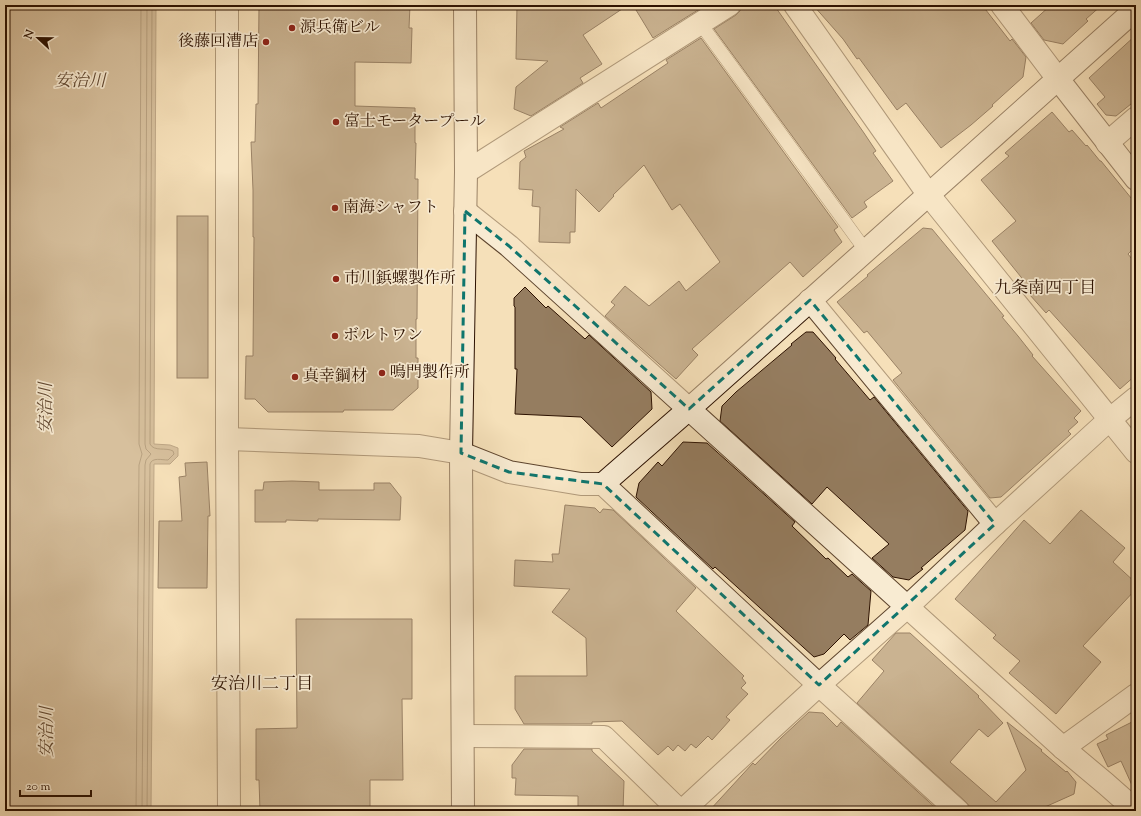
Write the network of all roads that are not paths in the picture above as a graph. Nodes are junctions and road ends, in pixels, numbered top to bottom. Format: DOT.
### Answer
graph roads {
  1 [pos="227,5"];
  2 [pos="464,5"];
  3 [pos="729,5"];
  4 [pos="795,5"];
  5 [pos="1002,5"];
  6 [pos="1136,9"];
  7 [pos="700,23"];
  8 [pos="1058,79"];
  9 [pos="1136,118"];
  10 [pos="1107,143"];
  11 [pos="466,172"];
  12 [pos="1136,179"];
  13 [pos="928,194"];
  14 [pos="464,211"];
  15 [pos="866,251"];
  16 [pos="810,300"];
  17 [pos="1136,398"];
  18 [pos="688,409"];
  19 [pos="1109,420"];
  20 [pos="227,439"];
  21 [pos="1136,452"];
  22 [pos="461,453"];
  23 [pos="603,484"];
  24 [pos="995,524"];
  25 [pos="906,607"];
  26 [pos="819,685"];
  27 [pos="1136,694"];
  28 [pos="463,736"];
  29 [pos="1063,748"];
  30 [pos="1132,809"];
  31 [pos="229,811"];
  32 [pos="463,811"];
  33 [pos="681,811"];
  34 [pos="958,811"];
  1 -- 20 [label="street"];
  2 -- 11 [label="street"];
  3 -- 7 [label="street"];
  4 -- 13 [label="street"];
  5 -- 8 [label="street"];
  6 -- 8 [label="street"];
  7 -- 11 [label="street"];
  7 -- 15 [label="lane"];
  8 -- 10 [label="street"];
  8 -- 13 [label="street"];
  9 -- 10 [label="street"];
  10 -- 12 [label="street"];
  11 -- 14 [label="street"];
  13 -- 15 [label="street"];
  13 -- 19 [label="street"];
  14 -- 18 [label="street"];
  14 -- 22 [label="street"];
  15 -- 16 [label="street"];
  16 -- 18 [label="street"];
  16 -- 24 [label="street"];
  17 -- 19 [label="street"];
  18 -- 23 [label="street"];
  18 -- 25 [label="street"];
  19 -- 21 [label="street"];
  19 -- 24 [label="street"];
  20 -- 22 [label="street"];
  20 -- 31 [label="street"];
  22 -- 23 [label="street"];
  22 -- 28 [label="street"];
  23 -- 26 [label="street"];
  24 -- 25 [label="street"];
  25 -- 26 [label="street"];
  25 -- 29 [label="street"];
  26 -- 33 [label="street"];
  26 -- 34 [label="street"];
  27 -- 29 [label="street"];
  28 -- 32 [label="street"];
  28 -- 33 [label="street"];
  29 -- 30 [label="street"];
}
